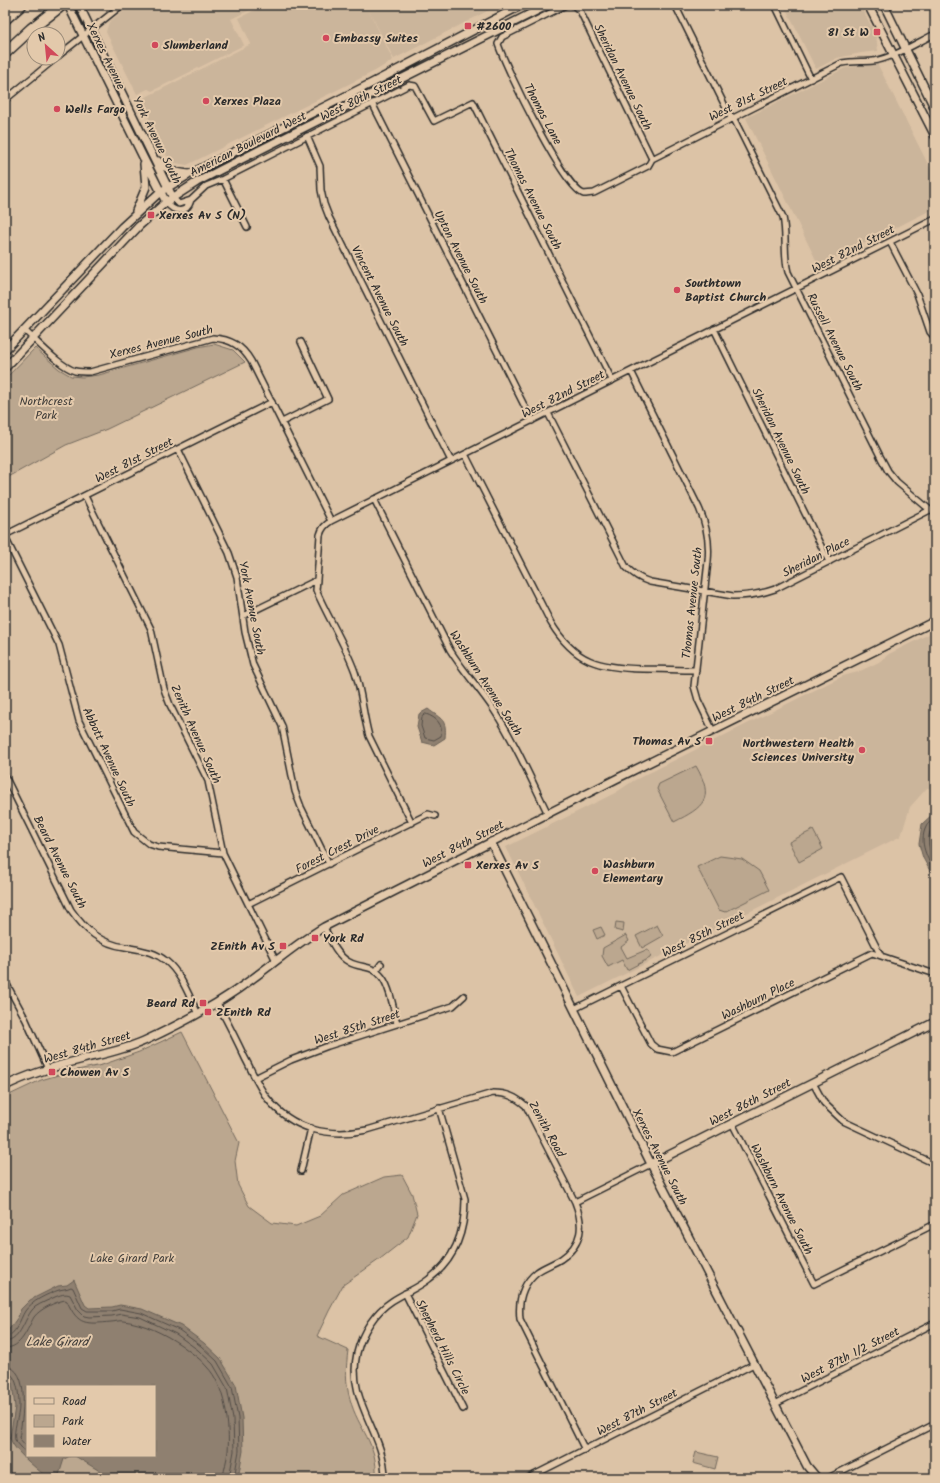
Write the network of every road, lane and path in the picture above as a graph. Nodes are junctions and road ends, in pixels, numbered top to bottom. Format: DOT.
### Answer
graph roads {
  1 [pos="21,5"];
  2 [pos="62,5"];
  3 [pos="68,5"];
  4 [pos="79,5"];
  5 [pos="122,5"];
  6 [pos="522,5"];
  7 [pos="548,5"];
  8 [pos="566,5"];
  9 [pos="574,5"];
  10 [pos="675,5"];
  11 [pos="775,5"];
  12 [pos="868,5"];
  13 [pos="884,5"];
  14 [pos="889,5"];
  15 [pos="5,18"];
  16 [pos="896,28"];
  17 [pos="92,29"];
  18 [pos="935,34"];
  19 [pos="83,36"];
  20 [pos="906,48"];
  21 [pos="66,50"];
  22 [pos="5,53"];
  23 [pos="893,54"];
  24 [pos="409,63"];
  25 [pos="46,66"];
  26 [pos="414,72"];
  27 [pos="811,78"];
  28 [pos="415,86"];
  29 [pos="5,100"];
  30 [pos="372,103"];
  31 [pos="935,109"];
  32 [pos="732,118"];
  33 [pos="307,136"];
  34 [pos="935,136"];
  35 [pos="154,156"];
  36 [pos="142,157"];
  37 [pos="652,159"];
  38 [pos="190,174"];
  39 [pos="223,178"];
  40 [pos="168,187"];
  41 [pos="578,189"];
  42 [pos="160,192"];
  43 [pos="173,198"];
  44 [pos="191,200"];
  45 [pos="166,202"];
  46 [pos="135,215"];
  47 [pos="935,219"];
  48 [pos="247,227"];
  49 [pos="890,242"];
  50 [pos="797,288"];
  51 [pos="714,329"];
  52 [pos="24,330"];
  53 [pos="33,338"];
  54 [pos="935,338"];
  55 [pos="301,342"];
  56 [pos="5,350"];
  57 [pos="5,368"];
  58 [pos="631,371"];
  59 [pos="612,380"];
  60 [pos="272,402"];
  61 [pos="548,413"];
  62 [pos="532,421"];
  63 [pos="282,422"];
  64 [pos="178,449"];
  65 [pos="465,454"];
  66 [pos="451,461"];
  67 [pos="85,496"];
  68 [pos="374,500"];
  69 [pos="932,511"];
  70 [pos="331,521"];
  71 [pos="5,536"];
  72 [pos="829,562"];
  73 [pos="317,580"];
  74 [pos="705,592"];
  75 [pos="243,616"];
  76 [pos="935,621"];
  77 [pos="696,670"];
  78 [pos="713,731"];
  79 [pos="5,776"];
  80 [pos="548,814"];
  81 [pos="435,816"];
  82 [pos="412,823"];
  83 [pos="491,842"];
  84 [pos="223,853"];
  85 [pos="329,864"];
  86 [pos="248,904"];
  87 [pos="324,927"];
  88 [pos="881,956"];
  89 [pos="276,961"];
  90 [pos="381,964"];
  91 [pos="376,971"];
  92 [pos="935,974"];
  93 [pos="5,981"];
  94 [pos="621,986"];
  95 [pos="464,996"];
  96 [pos="218,1003"];
  97 [pos="574,1009"];
  98 [pos="198,1014"];
  99 [pos="935,1022"];
  100 [pos="398,1024"];
  101 [pos="48,1069"];
  102 [pos="255,1078"];
  103 [pos="812,1083"];
  104 [pos="5,1086"];
  105 [pos="439,1108"];
  106 [pos="732,1123"];
  107 [pos="310,1128"];
  108 [pos="651,1164"];
  109 [pos="935,1164"];
  110 [pos="302,1171"];
  111 [pos="575,1202"];
  112 [pos="935,1224"];
  113 [pos="404,1293"];
  114 [pos="935,1323"];
  115 [pos="754,1364"];
  116 [pos="775,1404"];
  117 [pos="463,1410"];
  118 [pos="935,1424"];
  119 [pos="585,1450"];
  120 [pos="385,1478"];
  121 [pos="528,1478"];
  122 [pos="817,1478"];
  123 [pos="828,1478"];
  1 -- 15 [label="highway"];
  2 -- 22 [label="highway"];
  3 -- 19 [label="street, Xerxes Avenue"];
  4 -- 17 [label="street, York Avenue South"];
  5 -- 17 [label="street"];
  6 -- 24 [label="street, American Boulevard West"];
  7 -- 26 [label="street, American Boulevard West"];
  8 -- 41 [label="street, Thomas Lane"];
  9 -- 37 [label="street, Sheridan Avenue South"];
  10 -- 32 [label="street, Russell Avenue South"];
  11 -- 27 [label="street"];
  12 -- 23 [label="street"];
  13 -- 16 [label="street"];
  14 -- 16 [label="street"];
  16 -- 20 [label="street"];
  17 -- 19 [label="street"];
  17 -- 35 [label="street, York Avenue South"];
  18 -- 20 [label="street, West 81st Street"];
  19 -- 21 [label="street"];
  19 -- 36 [label="street, Xerxes Avenue"];
  20 -- 23 [label="street, West 81st Street"];
  20 -- 31 [label="street"];
  23 -- 27 [label="street, West 81st Street"];
  23 -- 34 [label="street"];
  24 -- 26 [label="street"];
  24 -- 38 [label="street, American Boulevard West"];
  25 -- 29 [label="street"];
  26 -- 43 [label="street, American Boulevard West"];
  27 -- 32 [label="street, West 81st Street"];
  28 -- 30 [label="street, West 80th Street"];
  28 -- 59 [label="street, Thomas Avenue South"];
  30 -- 33 [label="street, West 80th Street"];
  30 -- 62 [label="street, Upton Avenue South"];
  32 -- 37 [label="street, West 81st Street"];
  32 -- 50 [label="street, Russell Avenue South"];
  33 -- 39 [label="street, West 80th Street"];
  33 -- 66 [label="street, Vincent Avenue South"];
  35 -- 38 [label="street"];
  35 -- 40 [label="street, York Avenue South"];
  36 -- 42 [label="street, Xerxes Avenue"];
  36 -- 46 [label="street"];
  37 -- 41 [label="street, West 81st Street"];
  38 -- 40 [label="street, American Boulevard West"];
  39 -- 44 [label="street, West 80th Street"];
  39 -- 48 [label="street"];
  40 -- 42 [label="street, American Boulevard West"];
  40 -- 43 [label="street, York Avenue South"];
  42 -- 45 [label="street, Xerxes Avenue"];
  42 -- 46 [label="street, American Boulevard West"];
  43 -- 44 [label="street"];
  43 -- 45 [label="street, American Boulevard West"];
  44 -- 45 [label="street, West 80th Street"];
  45 -- 53 [label="street, American Boulevard West"];
  46 -- 52 [label="street, American Boulevard West"];
  47 -- 49 [label="street, West 82nd Street"];
  49 -- 50 [label="street, West 82nd Street"];
  49 -- 54 [label="street"];
  50 -- 51 [label="street, West 82nd Street"];
  50 -- 69 [label="street, Russell Avenue South"];
  51 -- 58 [label="street, West 82nd Street"];
  51 -- 72 [label="street, Sheridan Avenue South"];
  52 -- 53 [label="street, Xerxes Avenue South"];
  52 -- 56 [label="street, American Boulevard West"];
  53 -- 57 [label="street, American Boulevard West"];
  53 -- 60 [label="street, Xerxes Avenue South"];
  55 -- 63 [label="street"];
  58 -- 59 [label="street, West 82nd Street"];
  58 -- 74 [label="street, Thomas Avenue South"];
  59 -- 61 [label="street, West 82nd Street"];
  60 -- 63 [label="street, Xerxes Avenue South"];
  60 -- 64 [label="street, West 81st Street"];
  61 -- 62 [label="street, West 82nd Street"];
  61 -- 74 [label="street"];
  62 -- 65 [label="street, West 82nd Street"];
  63 -- 70 [label="street, Xerxes Avenue South"];
  64 -- 67 [label="street, West 81st Street"];
  64 -- 75 [label="street, York Avenue South"];
  65 -- 66 [label="street, West 82nd Street"];
  65 -- 77 [label="street"];
  66 -- 68 [label="street, West 82nd Street"];
  67 -- 71 [label="street, West 81st Street"];
  67 -- 84 [label="street, Zenith Avenue South"];
  68 -- 70 [label="street, West 82nd Street"];
  68 -- 80 [label="street, Washburn Avenue South"];
  69 -- 72 [label="street, Sheridan Place"];
  70 -- 73 [label="street, West 82nd Street"];
  71 -- 84 [label="street, Abbott Avenue South"];
  72 -- 74 [label="street, Sheridan Place"];
  73 -- 75 [label="street"];
  73 -- 82 [label="street"];
  74 -- 77 [label="street, Thomas Avenue South"];
  75 -- 85 [label="street, York Avenue South"];
  76 -- 78 [label="street, West 84th Street"];
  77 -- 78 [label="street, Thomas Avenue South"];
  78 -- 80 [label="street, West 84th Street"];
  79 -- 98 [label="street, Beard Avenue South"];
  80 -- 83 [label="street, West 84th Street"];
  81 -- 82 [label="street, Forest Crest Drive"];
  82 -- 85 [label="street, Forest Crest Drive"];
  83 -- 87 [label="street, West 84th Street"];
  83 -- 97 [label="street, Xerxes Avenue South"];
  84 -- 86 [label="street, Zenith Avenue South"];
  85 -- 86 [label="street, Forest Crest Drive"];
  86 -- 89 [label="street, Zenith Avenue South"];
  87 -- 89 [label="street, West 84th Street"];
  87 -- 91 [label="street"];
  88 -- 92 [label="street"];
  88 -- 94 [label="street, Washburn Place"];
  88 -- 94 [label="street, West 85th Street"];
  89 -- 96 [label="street, West 84th Street"];
  90 -- 91 [label="street"];
  91 -- 100 [label="street"];
  93 -- 101 [label="street"];
  94 -- 97 [label="street, West 85th Street"];
  95 -- 100 [label="street, West 85th Street"];
  96 -- 98 [label="street, West 84th Street"];
  96 -- 102 [label="street, Zenith Road"];
  97 -- 108 [label="street, Xerxes Avenue South"];
  98 -- 101 [label="street, West 84th Street"];
  99 -- 103 [label="street, West 86th Street"];
  100 -- 102 [label="street, West 85th Street"];
  101 -- 104 [label="street, West 84th Street"];
  102 -- 107 [label="street, Zenith Road"];
  103 -- 106 [label="street, West 86th Street"];
  103 -- 109 [label="street"];
  105 -- 107 [label="street, Zenith Road"];
  105 -- 111 [label="street, Zenith Road"];
  105 -- 113 [label="street"];
  106 -- 108 [label="street, West 86th Street"];
  106 -- 112 [label="street, Washburn Avenue South"];
  107 -- 110 [label="street"];
  108 -- 111 [label="street, West 86th Street"];
  108 -- 115 [label="street, Xerxes Avenue South"];
  111 -- 119 [label="street, Zenith Road"];
  113 -- 117 [label="street, Shepherd Hills Circle"];
  113 -- 120 [label="street"];
  114 -- 116 [label="street, West 87th 1/2 Street"];
  115 -- 116 [label="street, Xerxes Avenue South"];
  115 -- 119 [label="street, West 87th Street"];
  116 -- 122 [label="street, Xerxes Avenue South"];
  118 -- 123 [label="street"];
  119 -- 121 [label="street, West 87th Street"];
}
